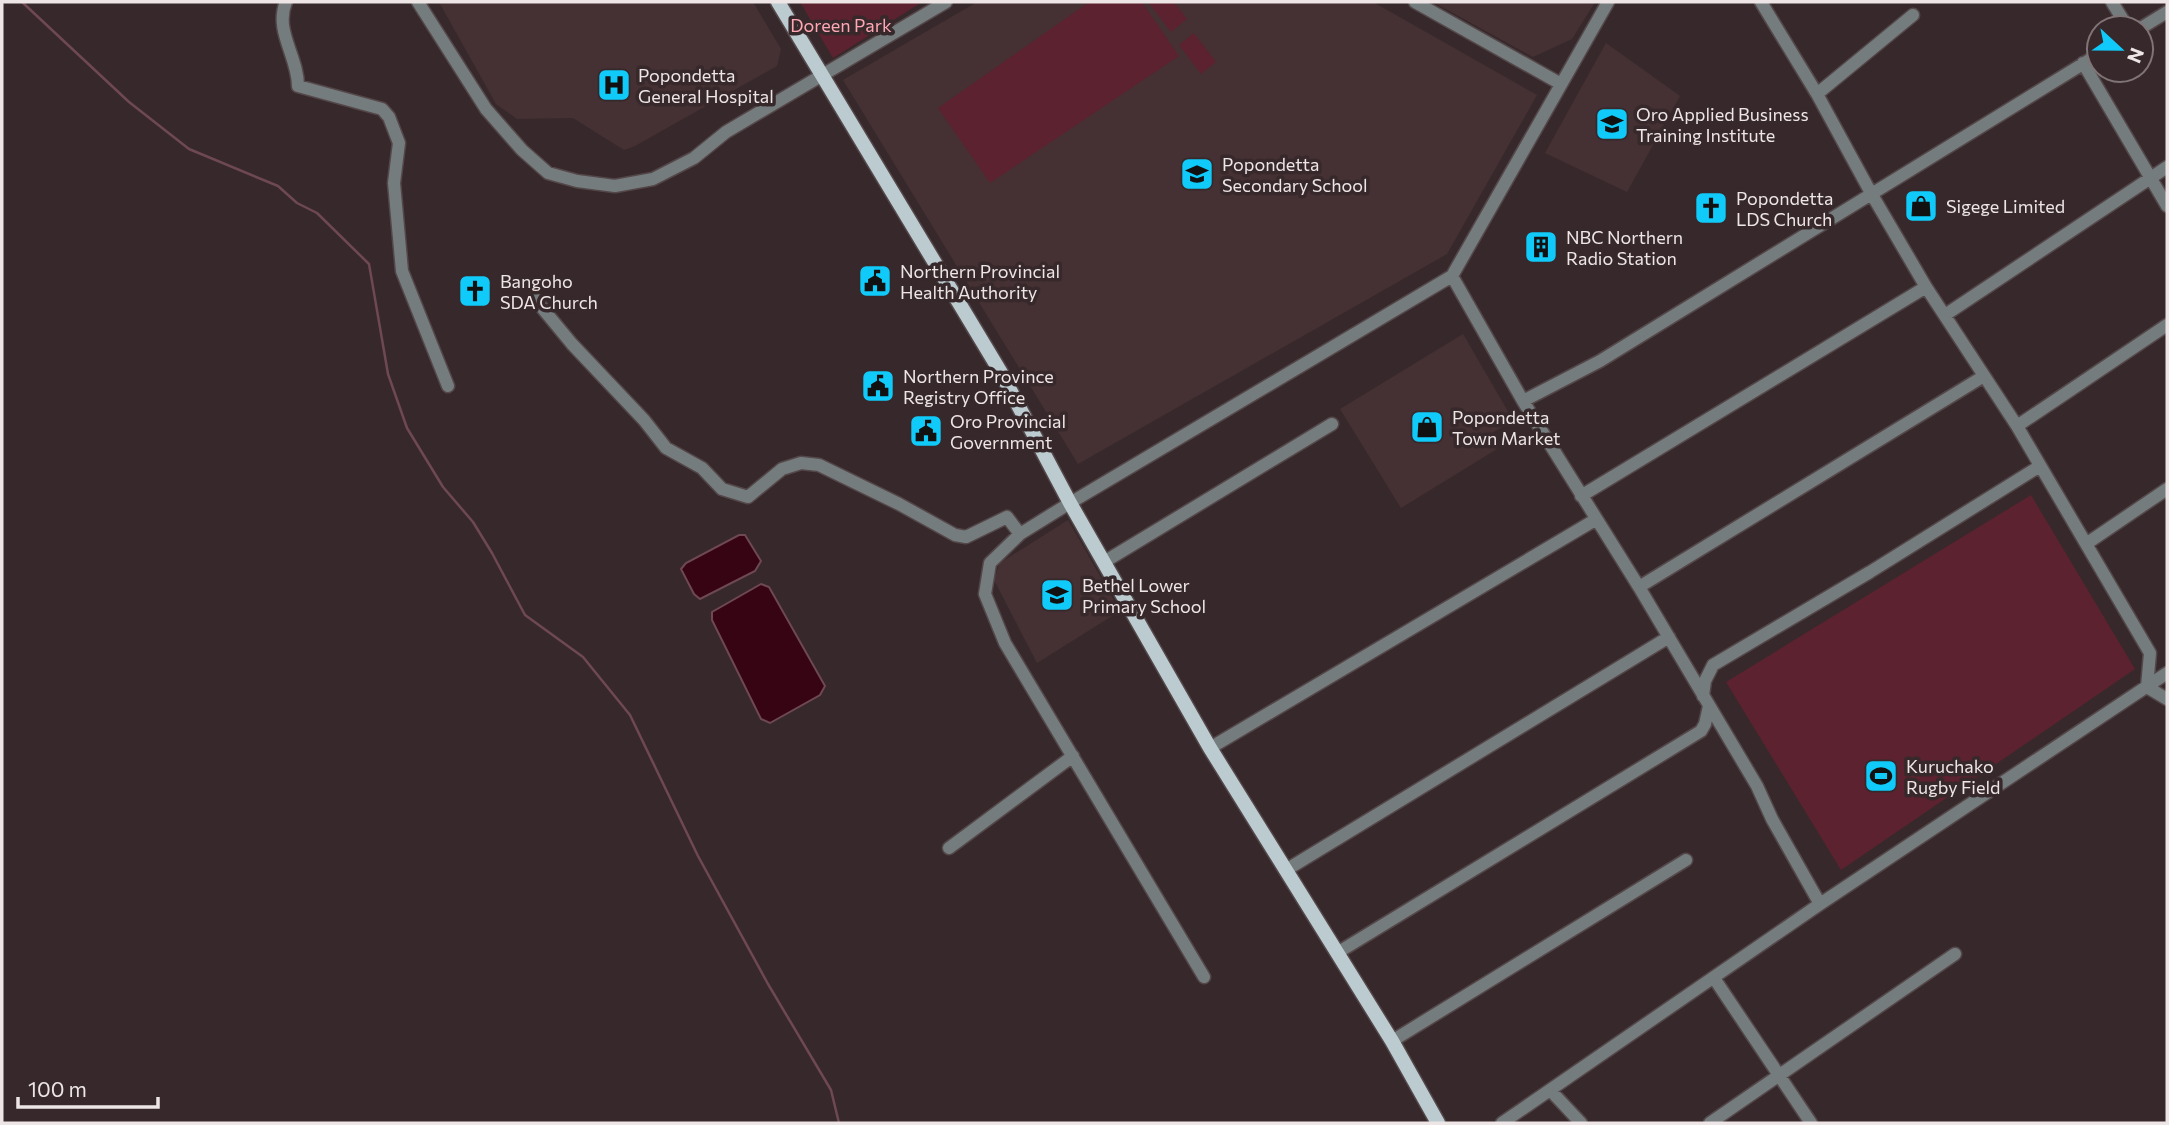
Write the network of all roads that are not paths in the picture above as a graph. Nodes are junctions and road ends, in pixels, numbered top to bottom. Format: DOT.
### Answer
graph roads {
  1 [pos="286,2"];
  2 [pos="418,2"];
  3 [pos="778,2"];
  4 [pos="946,2"];
  5 [pos="1415,2"];
  6 [pos="1608,2"];
  7 [pos="1761,2"];
  8 [pos="1913,15"];
  9 [pos="2083,63"];
  10 [pos="822,75"];
  11 [pos="1561,83"];
  12 [pos="1817,94"];
  13 [pos="2167,167"];
  14 [pos="2151,178"];
  15 [pos="1871,194"];
  16 [pos="2167,206"];
  17 [pos="1452,276"];
  18 [pos="1926,287"];
  19 [pos="534,298"];
  20 [pos="1945,315"];
  21 [pos="2167,325"];
  22 [pos="1984,376"];
  23 [pos="448,386"];
  24 [pos="1523,401"];
  25 [pos="1332,425"];
  26 [pos="2017,426"];
  27 [pos="2040,466"];
  28 [pos="2167,489"];
  29 [pos="1581,496"];
  30 [pos="1070,503"];
  31 [pos="1595,520"];
  32 [pos="1020,534"];
  33 [pos="2086,544"];
  34 [pos="1104,562"];
  35 [pos="1639,587"];
  36 [pos="1669,637"];
  37 [pos="1682,660"];
  38 [pos="1713,665"];
  39 [pos="2167,673"];
  40 [pos="2147,687"];
  41 [pos="2167,699"];
  42 [pos="1706,701"];
  43 [pos="1701,731"];
  44 [pos="1726,733"];
  45 [pos="1210,748"];
  46 [pos="1073,756"];
  47 [pos="949,848"];
  48 [pos="1686,860"];
  49 [pos="1286,870"];
  50 [pos="1820,904"];
  51 [pos="1337,953"];
  52 [pos="1955,954"];
  53 [pos="1204,977"];
  54 [pos="1714,978"];
  55 [pos="1392,1041"];
  56 [pos="1779,1076"];
  57 [pos="1551,1091"];
  58 [pos="1438,1123"];
  59 [pos="1502,1123"];
  60 [pos="1581,1123"];
  61 [pos="1710,1123"];
  62 [pos="1811,1123"];
  1 -- 23 [label="street"];
  2 -- 10 [label="street"];
  3 -- 10 [label="main road"];
  4 -- 10 [label="street"];
  5 -- 11 [label="street"];
  6 -- 11 [label="street"];
  7 -- 12 [label="street"];
  8 -- 12 [label="street"];
  9 -- 14 [label="street"];
  9 -- 15 [label="street"];
  10 -- 30 [label="main road"];
  11 -- 17 [label="street"];
  12 -- 15 [label="street"];
  13 -- 14 [label="street"];
  14 -- 16 [label="street"];
  14 -- 20 [label="street"];
  15 -- 18 [label="street"];
  15 -- 24 [label="street"];
  17 -- 24 [label="street"];
  17 -- 30 [label="street"];
  18 -- 20 [label="street"];
  18 -- 29 [label="street"];
  19 -- 32 [label="street"];
  20 -- 22 [label="street"];
  21 -- 26 [label="street"];
  22 -- 26 [label="street"];
  22 -- 35 [label="street"];
  24 -- 29 [label="street"];
  25 -- 34 [label="street"];
  26 -- 27 [label="street"];
  27 -- 33 [label="street"];
  27 -- 38 [label="street"];
  28 -- 33 [label="street"];
  29 -- 31 [label="street"];
  30 -- 32 [label="street"];
  30 -- 34 [label="main road"];
  31 -- 35 [label="street"];
  31 -- 45 [label="street"];
  32 -- 46 [label="street"];
  33 -- 40 [label="street"];
  34 -- 45 [label="main road"];
  35 -- 36 [label="street"];
  36 -- 37 [label="street"];
  36 -- 49 [label="street"];
  37 -- 38 [label="street"];
  37 -- 42 [label="street"];
  38 -- 42 [label="street"];
  39 -- 40 [label="street"];
  40 -- 41 [label="street"];
  40 -- 50 [label="street"];
  42 -- 43 [label="street"];
  42 -- 44 [label="street"];
  43 -- 44 [label="street"];
  43 -- 51 [label="street"];
  44 -- 50 [label="street"];
  45 -- 49 [label="main road"];
  46 -- 47 [label="street"];
  46 -- 53 [label="street"];
  48 -- 55 [label="street"];
  49 -- 51 [label="main road"];
  50 -- 54 [label="street"];
  51 -- 55 [label="main road"];
  52 -- 56 [label="street"];
  54 -- 56 [label="street"];
  54 -- 57 [label="street"];
  55 -- 58 [label="main road"];
  56 -- 61 [label="street"];
  56 -- 62 [label="street"];
  57 -- 59 [label="street"];
  57 -- 60 [label="street"];
}
